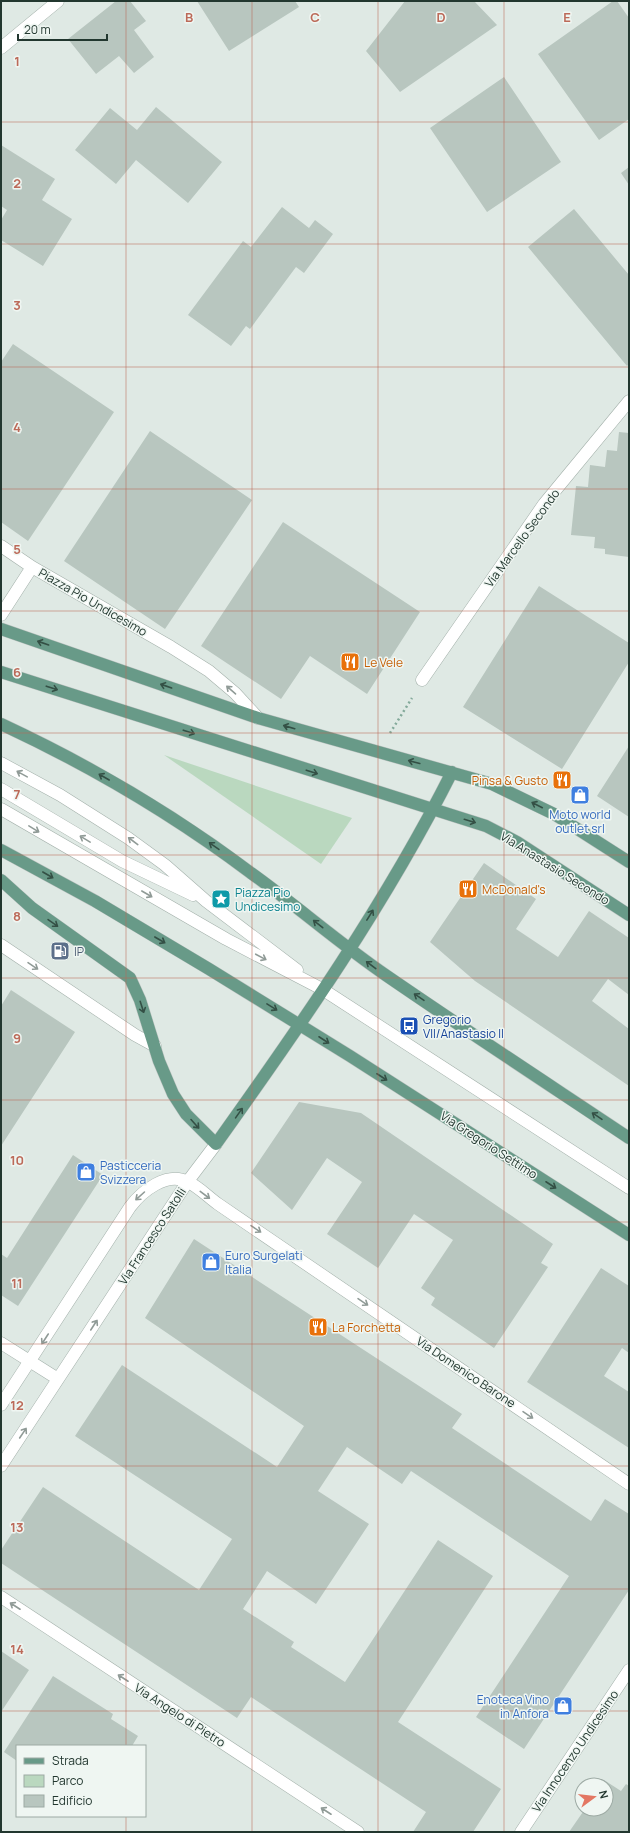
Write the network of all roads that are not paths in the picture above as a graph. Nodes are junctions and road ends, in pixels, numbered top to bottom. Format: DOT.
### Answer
graph roads {
  1 [pos="58,1"];
  2 [pos="1,48"];
  3 [pos="629,401"];
  4 [pos="1,546"];
  5 [pos="32,567"];
  6 [pos="1,615"];
  7 [pos="1,629"];
  8 [pos="1,672"];
  9 [pos="422,680"];
  10 [pos="258,718"];
  11 [pos="1,724"];
  12 [pos="1,763"];
  13 [pos="452,772"];
  14 [pos="1,789"];
  15 [pos="1,809"];
  16 [pos="432,810"];
  17 [pos="1,850"];
  18 [pos="629,862"];
  19 [pos="1,880"];
  20 [pos="206,901"];
  21 [pos="629,915"];
  22 [pos="1,945"];
  23 [pos="349,948"];
  24 [pos="322,989"];
  25 [pos="299,1024"];
  26 [pos="155,1046"];
  27 [pos="629,1138"];
  28 [pos="216,1144"];
  29 [pos="188,1181"];
  30 [pos="629,1188"];
  31 [pos="629,1235"];
  32 [pos="1,1343"];
  33 [pos="30,1362"];
  34 [pos="58,1380"];
  35 [pos="1,1405"];
  36 [pos="1,1466"];
  37 [pos="629,1484"];
  38 [pos="1,1598"];
  39 [pos="629,1670"];
  40 [pos="358,1832"];
  41 [pos="521,1832"];
  1 -- 2 [label="street"];
  3 -- 9 [label="street, Via Marcello Secondo"];
  4 -- 5 [label="street, Piazza Pio Undicesimo"];
  5 -- 6 [label="street"];
  10 -- 5 [label="street, Piazza Pio Undicesimo, one-way"];
  10 -- 7 [label="main road, one-way"];
  8 -- 16 [label="main road, one-way"];
  13 -- 10 [label="main road, one-way"];
  23 -- 11 [label="main road, one-way"];
  20 -- 12 [label="street, one-way"];
  13 -- 16 [label="main road"];
  18 -- 13 [label="main road, one-way"];
  20 -- 14 [label="street, one-way"];
  15 -- 24 [label="street, one-way"];
  16 -- 21 [label="main road, Via Anastasio Secondo, one-way"];
  23 -- 16 [label="main road, one-way"];
  17 -- 25 [label="main road, one-way"];
  19 -- 26 [label="main road, one-way"];
  20 -- 24 [label="street"];
  22 -- 26 [label="street, one-way"];
  23 -- 24 [label="main road"];
  27 -- 23 [label="main road, one-way"];
  24 -- 25 [label="main road"];
  24 -- 30 [label="street"];
  28 -- 25 [label="main road, one-way"];
  25 -- 31 [label="main road, Via Gregorio Settimo, one-way"];
  26 -- 28 [label="main road, one-way"];
  28 -- 29 [label="street"];
  29 -- 33 [label="street, Via Francesco Satolli, one-way"];
  34 -- 29 [label="street, Via Francesco Satolli, one-way"];
  29 -- 37 [label="street, Via Domenico Barone, one-way"];
  32 -- 33 [label="street"];
  33 -- 34 [label="street"];
  33 -- 35 [label="street, Via Francesco Satolli"];
  36 -- 34 [label="street, Via Francesco Satolli, one-way"];
  40 -- 38 [label="street, Via Angelo di Pietro, one-way"];
  39 -- 41 [label="street, Via Innocenzo Undicesimo"];
}
